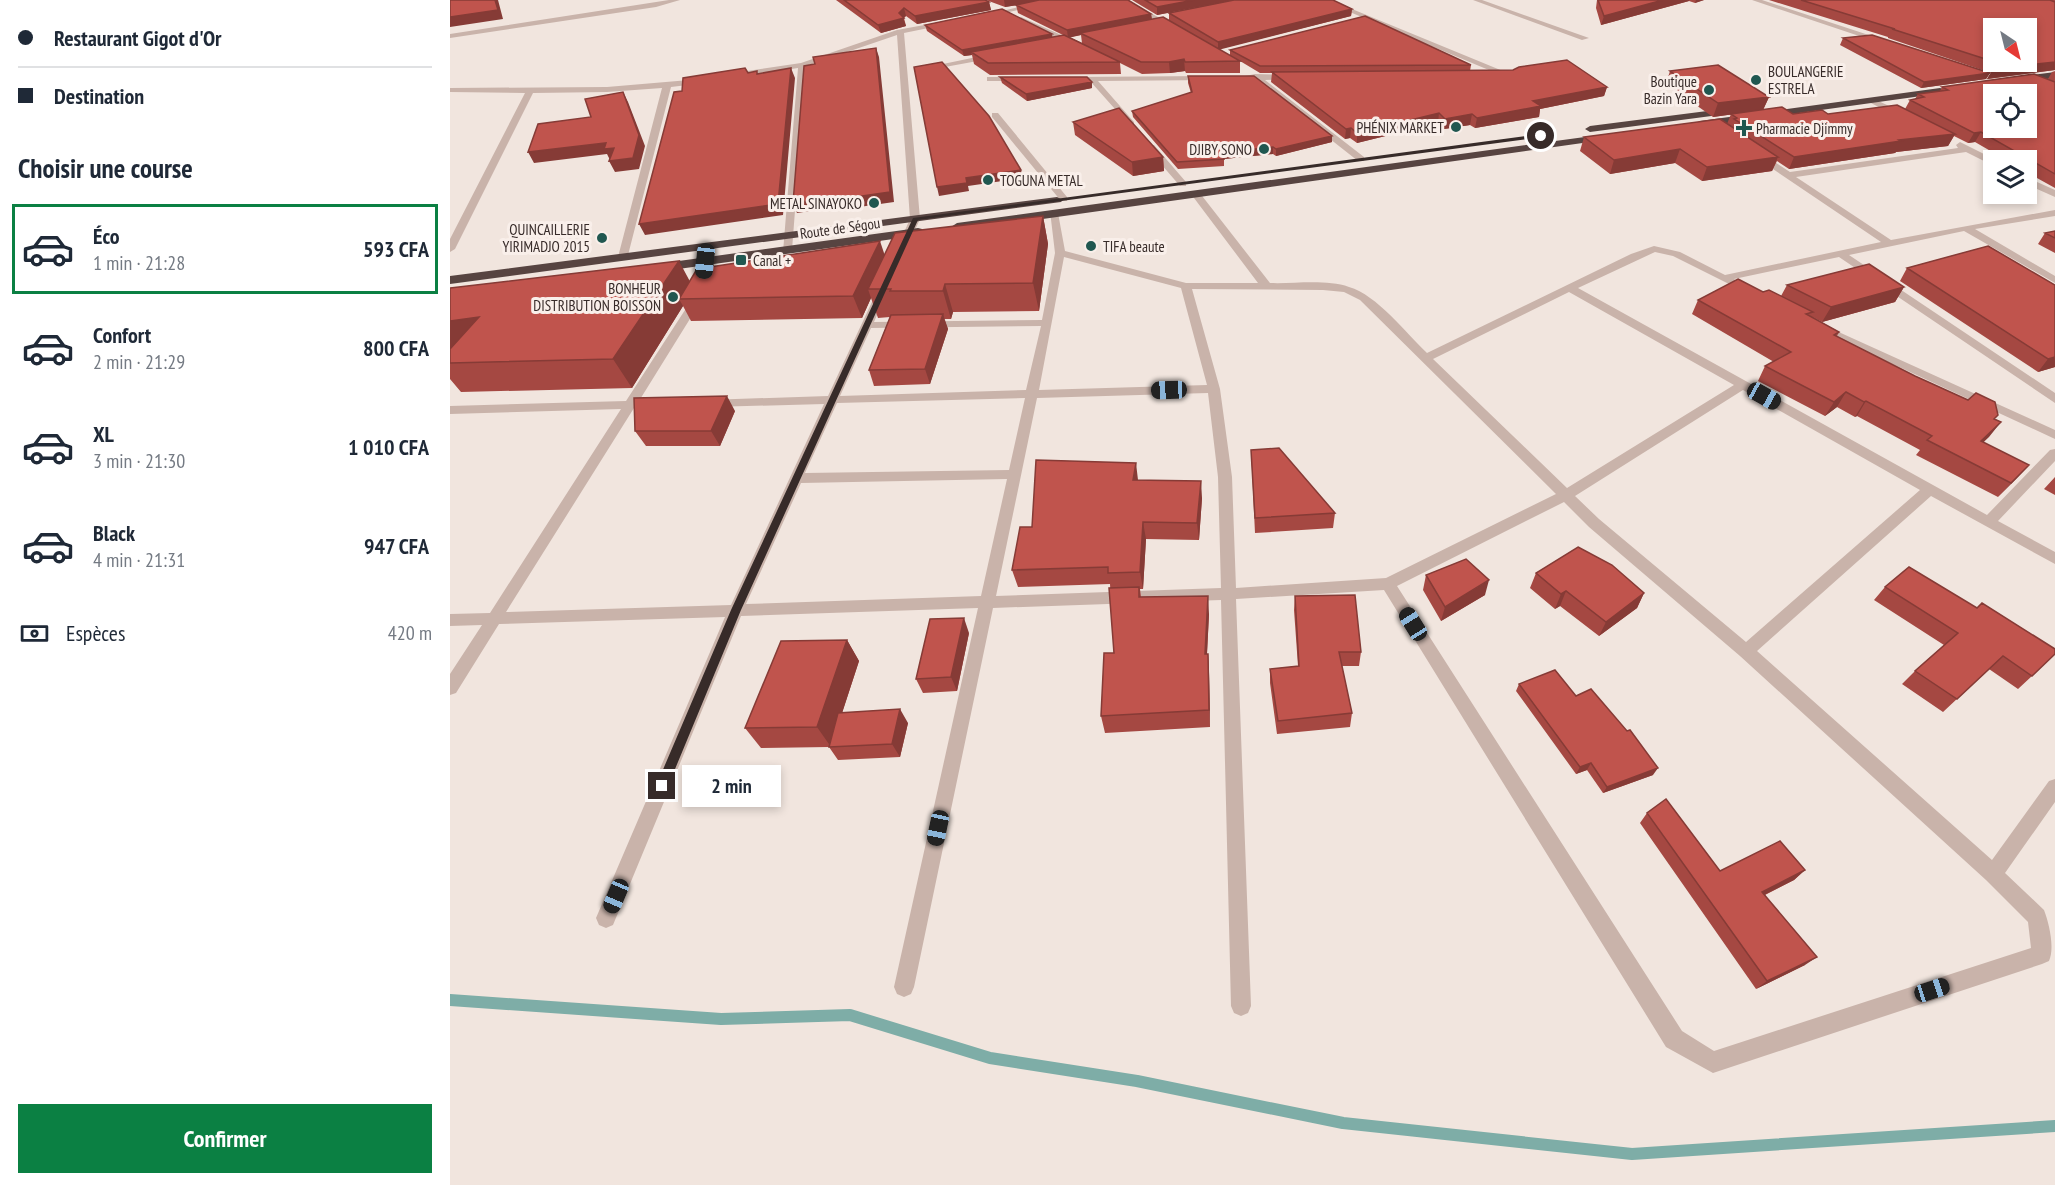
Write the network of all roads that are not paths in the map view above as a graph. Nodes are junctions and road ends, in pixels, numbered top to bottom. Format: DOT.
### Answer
graph roads {
  1 [pos="677,0"];
  2 [pos="1060,0"];
  3 [pos="1123,0"];
  4 [pos="1324,0"];
  5 [pos="1476,0"];
  6 [pos="1755,0"];
  7 [pos="1781,0"];
  8 [pos="988,4"];
  9 [pos="1771,5"];
  10 [pos="1004,11"];
  11 [pos="981,16"];
  12 [pos="1365,17"];
  13 [pos="1354,20"];
  14 [pos="957,21"];
  15 [pos="900,32"];
  16 [pos="1183,34"];
  17 [pos="450,36"];
  18 [pos="1585,38"];
  19 [pos="1071,42"];
  20 [pos="1890,43"];
  21 [pos="1060,44"];
  22 [pos="1081,44"];
  23 [pos="1004,54"];
  24 [pos="802,65"];
  25 [pos="2055,65"];
  26 [pos="1239,66"];
  27 [pos="1121,68"];
  28 [pos="903,72"];
  29 [pos="2055,75"];
  30 [pos="1488,76"];
  31 [pos="723,77"];
  32 [pos="1304,77"];
  33 [pos="1092,78"];
  34 [pos="1142,78"];
  35 [pos="1223,78"];
  36 [pos="1235,78"];
  37 [pos="1258,78"];
  38 [pos="2029,78"];
  39 [pos="712,79"];
  40 [pos="990,79"];
  41 [pos="1035,79"];
  42 [pos="1058,79"];
  43 [pos="1942,81"];
  44 [pos="667,86"];
  45 [pos="2046,86"];
  46 [pos="1952,89"];
  47 [pos="450,90"];
  48 [pos="530,91"];
  49 [pos="1872,100"];
  50 [pos="995,115"];
  51 [pos="1699,115"];
  52 [pos="1914,122"];
  53 [pos="1715,126"];
  54 [pos="1137,131"];
  55 [pos="1946,138"];
  56 [pos="1145,140"];
  57 [pos="1750,149"];
  58 [pos="1967,149"];
  59 [pos="1983,157"];
  60 [pos="1360,159"];
  61 [pos="1789,176"];
  62 [pos="1177,184"];
  63 [pos="2037,185"];
  64 [pos="1196,194"];
  65 [pos="2055,194"];
  66 [pos="1069,199"];
  67 [pos="1053,213"];
  68 [pos="2055,213"];
  69 [pos="915,219"];
  70 [pos="1965,228"];
  71 [pos="909,233"];
  72 [pos="788,236"];
  73 [pos="1890,244"];
  74 [pos="706,246"];
  75 [pos="450,249"];
  76 [pos="787,250"];
  77 [pos="1060,253"];
  78 [pos="1841,254"];
  79 [pos="624,257"];
  80 [pos="705,261"];
  81 [pos="647,269"];
  82 [pos="1724,278"];
  83 [pos="450,280"];
  84 [pos="2055,280"];
  85 [pos="1186,285"];
  86 [pos="1266,286"];
  87 [pos="1570,288"];
  88 [pos="1765,298"];
  89 [pos="1806,319"];
  90 [pos="1047,323"];
  91 [pos="867,325"];
  92 [pos="1426,358"];
  93 [pos="1743,385"];
  94 [pos="1214,389"];
  95 [pos="1033,394"];
  96 [pos="833,399"];
  97 [pos="2055,399"];
  98 [pos="702,403"];
  99 [pos="666,404"];
  100 [pos="630,405"];
  101 [pos="450,410"];
  102 [pos="2055,435"];
  103 [pos="2055,453"];
  104 [pos="1016,474"];
  105 [pos="797,478"];
  106 [pos="1930,489"];
  107 [pos="1566,495"];
  108 [pos="1988,522"];
  109 [pos="2055,560"];
  110 [pos="1388,584"];
  111 [pos="1228,594"];
  112 [pos="988,602"];
  113 [pos="736,610"];
  114 [pos="494,618"];
  115 [pos="450,620"];
  116 [pos="1746,651"];
  117 [pos="450,688"];
  118 [pos="2055,787"];
  119 [pos="1993,874"];
  120 [pos="606,918"];
  121 [pos="904,987"];
  122 [pos="1241,1006"];
  1 -- 17 [label="street"];
  2 -- 10 [label="street"];
  3 -- 16 [label="street"];
  4 -- 12 [label="street"];
  5 -- 18 [label="street"];
  6 -- 9 [label="street"];
  7 -- 9 [label="street"];
  8 -- 10 [label="street"];
  9 -- 20 [label="street"];
  10 -- 11 [label="street"];
  10 -- 19 [label="street"];
  12 -- 13 [label="street"];
  12 -- 30 [label="street"];
  14 -- 15 [label="street"];
  15 -- 24 [label="street"];
  15 -- 28 [label="street"];
  19 -- 21 [label="street"];
  19 -- 22 [label="street"];
  23 -- 28 [label="street"];
  24 -- 31 [label="street"];
  24 -- 72 [label="street"];
  25 -- 38 [label="highway"];
  26 -- 37 [label="street"];
  27 -- 34 [label="street"];
  28 -- 69 [label="street"];
  29 -- 38 [label="highway"];
  32 -- 37 [label="street"];
  33 -- 34 [label="street"];
  33 -- 42 [label="street"];
  33 -- 54 [label="street"];
  34 -- 35 [label="street"];
  36 -- 37 [label="street"];
  37 -- 60 [label="street"];
  38 -- 45 [label="street"];
  39 -- 44 [label="street"];
  40 -- 41 [label="street"];
  43 -- 51 [label="highway"];
  44 -- 48 [label="street"];
  44 -- 79 [label="street"];
  46 -- 49 [label="highway, Route de Ségou"];
  47 -- 48 [label="street"];
  48 -- 75 [label="street"];
  49 -- 52 [label="street"];
  49 -- 53 [label="highway, Route de Ségou"];
  50 -- 66 [label="street"];
  51 -- 53 [label="street"];
  51 -- 60 [label="highway"];
  53 -- 64 [label="highway, Route de Ségou"];
  55 -- 58 [label="street"];
  56 -- 62 [label="street"];
  57 -- 61 [label="street"];
  58 -- 59 [label="street"];
  58 -- 61 [label="street"];
  60 -- 62 [label="highway"];
  61 -- 73 [label="street"];
  63 -- 65 [label="street"];
  64 -- 67 [label="highway, Route de Ségou"];
  64 -- 86 [label="street"];
  66 -- 69 [label="highway, Route de Ségou"];
  67 -- 71 [label="highway, Route de Ségou"];
  67 -- 77 [label="street"];
  68 -- 70 [label="street"];
  69 -- 71 [label="street"];
  69 -- 72 [label="highway, Route de Ségou"];
  70 -- 73 [label="street"];
  70 -- 84 [label="street"];
  71 -- 76 [label="highway, Route de Ségou"];
  71 -- 91 [label="street"];
  72 -- 74 [label="highway, Route de Ségou"];
  72 -- 76 [label="street"];
  73 -- 78 [label="street"];
  74 -- 79 [label="highway, Route de Ségou"];
  74 -- 80 [label="street"];
  76 -- 80 [label="highway, Route de Ségou"];
  77 -- 85 [label="street"];
  77 -- 90 [label="street"];
  78 -- 82 [label="street"];
  78 -- 97 [label="street"];
  79 -- 83 [label="highway, Route de Ségou"];
  80 -- 81 [label="highway, Route de Ségou"];
  80 -- 100 [label="street"];
  82 -- 87 [label="street"];
  82 -- 88 [label="street"];
  85 -- 86 [label="street"];
  85 -- 94 [label="street"];
  86 -- 92 [label="street"];
  87 -- 92 [label="street"];
  87 -- 93 [label="street"];
  89 -- 102 [label="street"];
  90 -- 91 [label="street"];
  90 -- 95 [label="street"];
  91 -- 96 [label="street"];
  92 -- 107 [label="street"];
  93 -- 106 [label="street"];
  93 -- 107 [label="street"];
  94 -- 95 [label="street"];
  94 -- 111 [label="street"];
  95 -- 96 [label="street"];
  95 -- 104 [label="street"];
  96 -- 98 [label="street"];
  96 -- 105 [label="street"];
  99 -- 100 [label="street"];
  100 -- 101 [label="street"];
  100 -- 114 [label="street"];
  103 -- 108 [label="street"];
  104 -- 105 [label="street"];
  104 -- 112 [label="street"];
  105 -- 113 [label="street"];
  106 -- 108 [label="street"];
  106 -- 116 [label="street"];
  107 -- 110 [label="street"];
  107 -- 116 [label="street"];
  108 -- 109 [label="street"];
  110 -- 111 [label="street"];
  110 -- 119 [label="street"];
  111 -- 112 [label="street"];
  111 -- 122 [label="street"];
  112 -- 113 [label="street"];
  112 -- 121 [label="street"];
  113 -- 114 [label="street"];
  113 -- 120 [label="street"];
  114 -- 115 [label="street"];
  114 -- 117 [label="street"];
  116 -- 119 [label="street"];
  118 -- 119 [label="street"];
}
